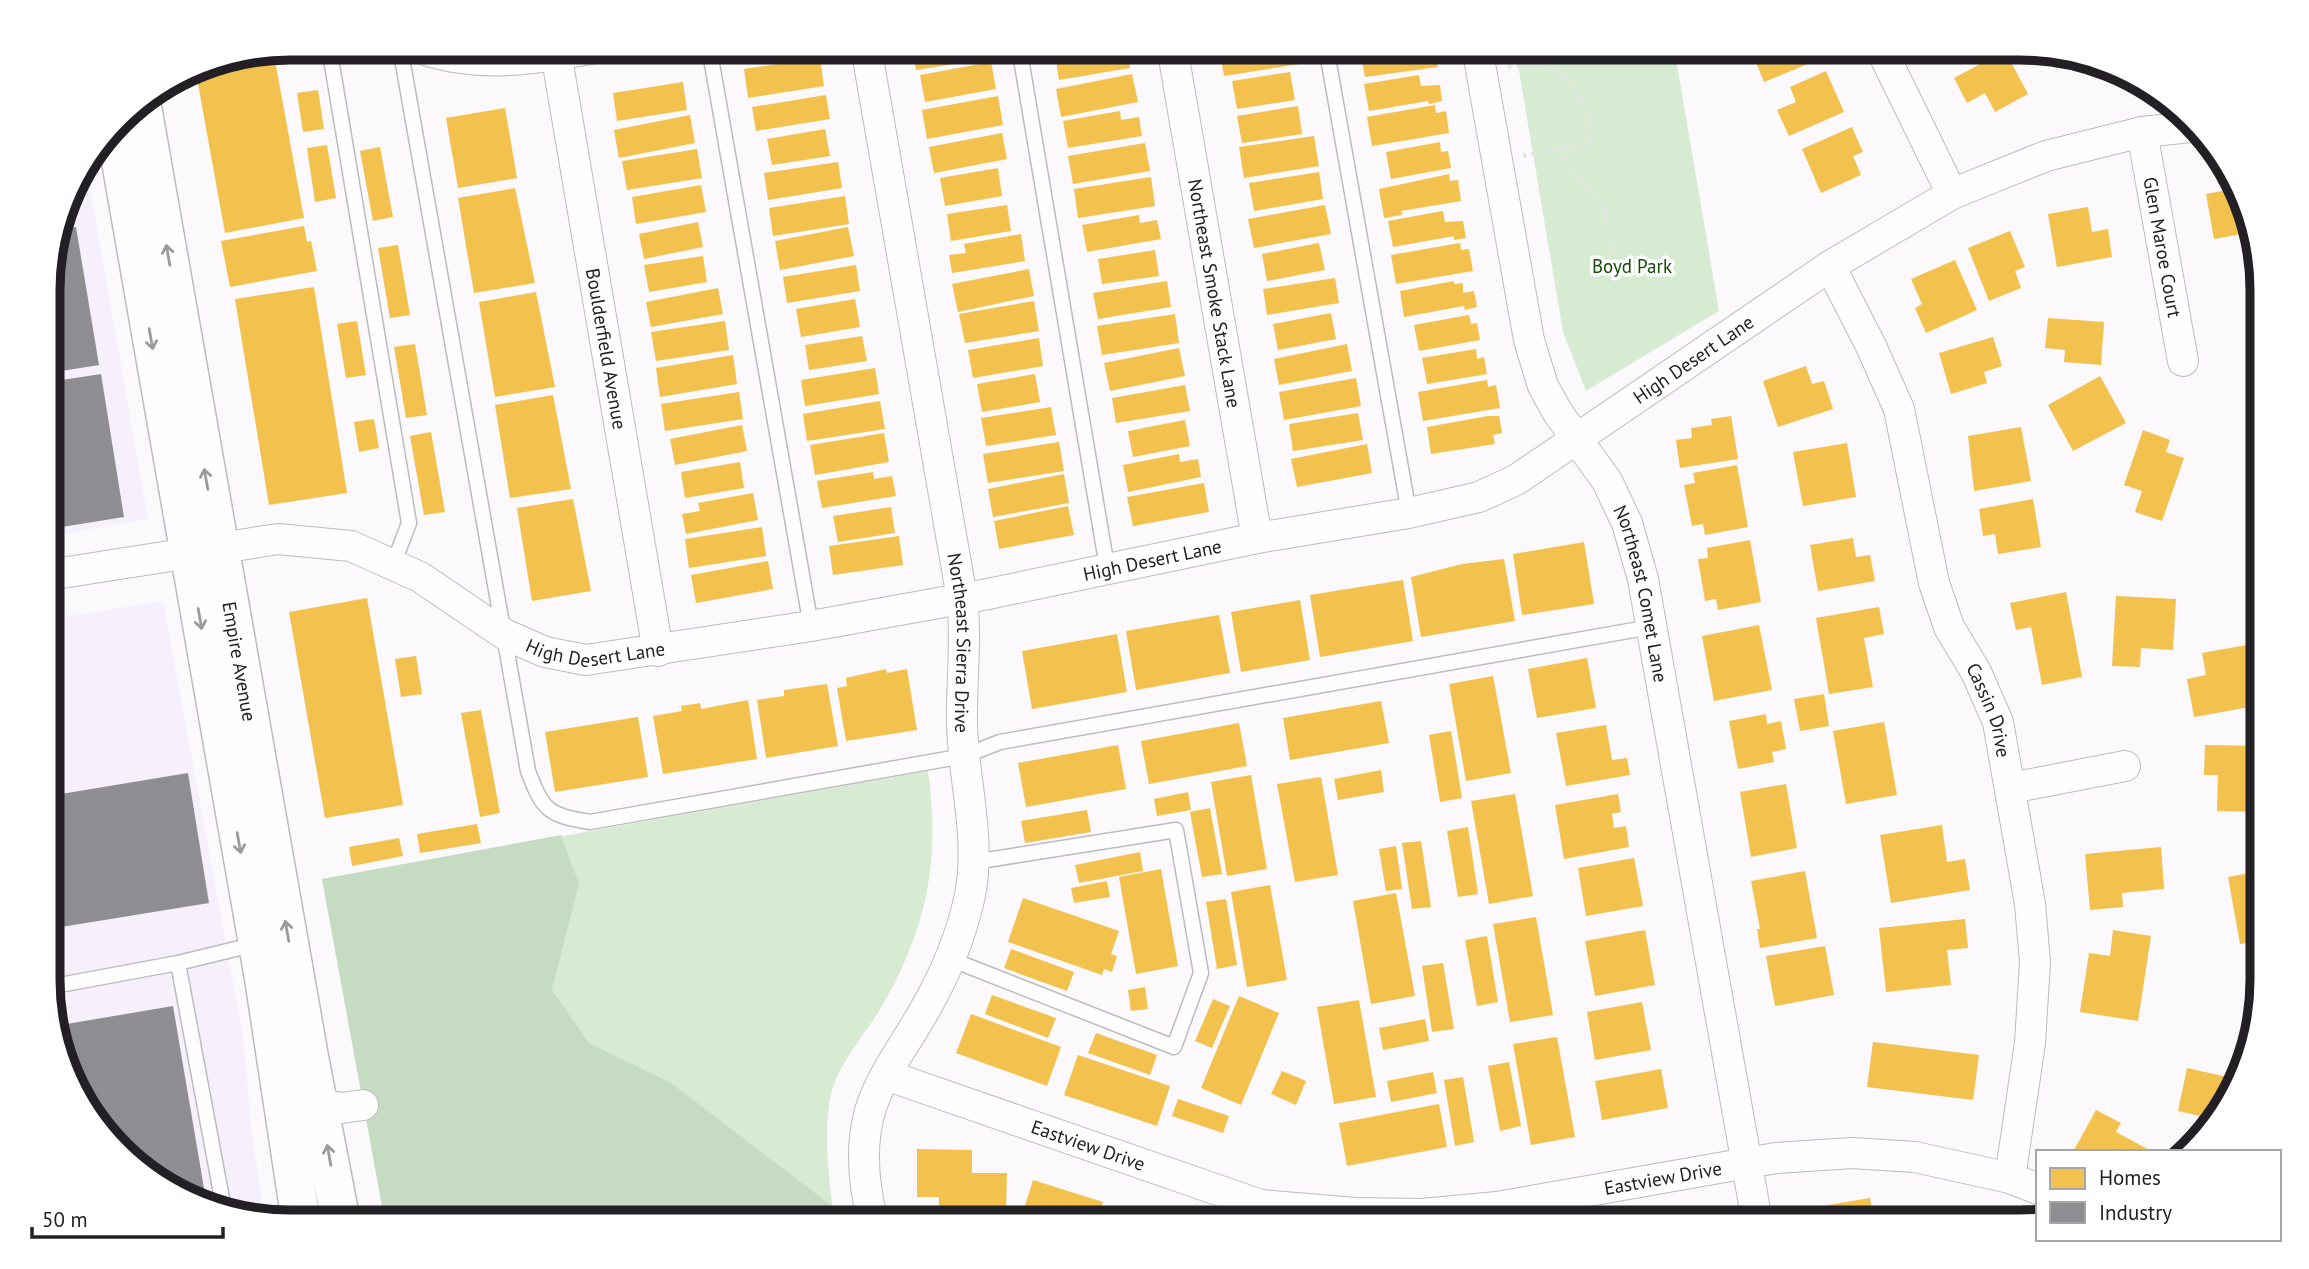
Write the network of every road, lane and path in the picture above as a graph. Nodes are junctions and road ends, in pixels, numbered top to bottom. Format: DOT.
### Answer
graph roads {
  1 [pos="331,60"];
  2 [pos="402,60"];
  3 [pos="462,60"];
  4 [pos="505,60"];
  5 [pos="558,60"];
  6 [pos="711,60"];
  7 [pos="868,60"];
  8 [pos="1021,60"];
  9 [pos="1174,60"];
  10 [pos="1328,60"];
  11 [pos="1479,60"];
  12 [pos="1490,60"];
  13 [pos="1886,60"];
  14 [pos="143,113"];
  15 [pos="2183,128"];
  16 [pos="2142,132"];
  17 [pos="117,138"];
  18 [pos="1556,150"];
  19 [pos="1497,160"];
  20 [pos="1952,194"];
  21 [pos="1616,258"];
  22 [pos="1830,266"];
  23 [pos="2183,361"];
  24 [pos="1577,440"];
  25 [pos="1409,513"];
  26 [pos="1257,538"];
  27 [pos="203,549"];
  28 [pos="393,565"];
  29 [pos="1107,567"];
  30 [pos="60,573"];
  31 [pos="962,598"];
  32 [pos="811,626"];
  33 [pos="1651,627"];
  34 [pos="503,634"];
  35 [pos="658,651"];
  36 [pos="964,756"];
  37 [pos="2125,766"];
  38 [pos="2011,788"];
  39 [pos="974,862"];
  40 [pos="950,959"];
  41 [pos="261,961"];
  42 [pos="178,963"];
  43 [pos="60,985"];
  44 [pos="886,1075"];
  45 [pos="320,1104"];
  46 [pos="363,1105"];
  47 [pos="1745,1164"];
  48 [pos="2010,1178"];
  49 [pos="2036,1188"];
  50 [pos="222,1199"];
  51 [pos="1250,1209"];
  52 [pos="1475,1209"];
  53 [pos="1755,1209"];
  54 [pos="299,1210"];
  55 [pos="339,1210"];
  56 [pos="870,1210"];
  1 -- 28 [label="lane"];
  2 -- 34 [label="lane"];
  3 -- 4 [label="street"];
  5 -- 35 [label="street, Boulderfield Avenue"];
  6 -- 32 [label="lane"];
  7 -- 31 [label="street, Northeast Sierra Drive"];
  8 -- 29 [label="lane"];
  9 -- 26 [label="street, Northeast Smoke Stack Lane"];
  10 -- 25 [label="lane"];
  11 -- 19 [label="street, Northeast Comet Lane"];
  12 -- 18 [label="path"];
  13 -- 20 [label="street"];
  27 -- 14 [label="highway, Empire Avenue, one-way"];
  15 -- 16 [label="street, High Desert Lane"];
  16 -- 20 [label="street, High Desert Lane"];
  16 -- 23 [label="street, Glen Maroe Court"];
  17 -- 27 [label="highway, Empire Avenue, one-way"];
  18 -- 19 [label="path"];
  18 -- 21 [label="path"];
  19 -- 24 [label="street, Northeast Comet Lane"];
  20 -- 22 [label="street, High Desert Lane"];
  22 -- 24 [label="street, High Desert Lane"];
  22 -- 38 [label="street, Cassin Drive"];
  24 -- 25 [label="street, High Desert Lane"];
  24 -- 33 [label="street, Northeast Comet Lane"];
  25 -- 26 [label="street, High Desert Lane"];
  26 -- 29 [label="street, High Desert Lane"];
  27 -- 28 [label="street, High Desert Lane"];
  27 -- 30 [label="street, High Desert Lane"];
  27 -- 41 [label="highway, Empire Avenue, one-way"];
  45 -- 27 [label="highway, Empire Avenue, one-way"];
  28 -- 34 [label="street, High Desert Lane"];
  29 -- 31 [label="street, High Desert Lane"];
  31 -- 32 [label="street, High Desert Lane"];
  31 -- 36 [label="street, Northeast Sierra Drive"];
  32 -- 35 [label="street, High Desert Lane"];
  33 -- 36 [label="lane"];
  33 -- 47 [label="street, Northeast Comet Lane"];
  34 -- 35 [label="street, High Desert Lane"];
  34 -- 36 [label="lane"];
  36 -- 39 [label="street, Northeast Sierra Drive"];
  37 -- 38 [label="street"];
  38 -- 48 [label="street, Cassin Drive"];
  39 -- 40 [label="street, Northeast Sierra Drive"];
  39 -- 40 [label="lane"];
  40 -- 44 [label="street, Northeast Sierra Drive"];
  41 -- 42 [label="lane"];
  41 -- 45 [label="highway"];
  41 -- 54 [label="highway, Empire Avenue"];
  42 -- 43 [label="lane"];
  42 -- 50 [label="lane"];
  44 -- 51 [label="street, Eastview Drive"];
  44 -- 56 [label="street, Northeast Sierra Drive"];
  45 -- 46 [label="street"];
  55 -- 45 [label="highway, Empire Avenue, one-way"];
  47 -- 48 [label="street, Eastview Drive"];
  47 -- 52 [label="street, Eastview Drive"];
  47 -- 53 [label="street, Northeast Comet Lane"];
  48 -- 49 [label="street, Eastview Drive"];
}
